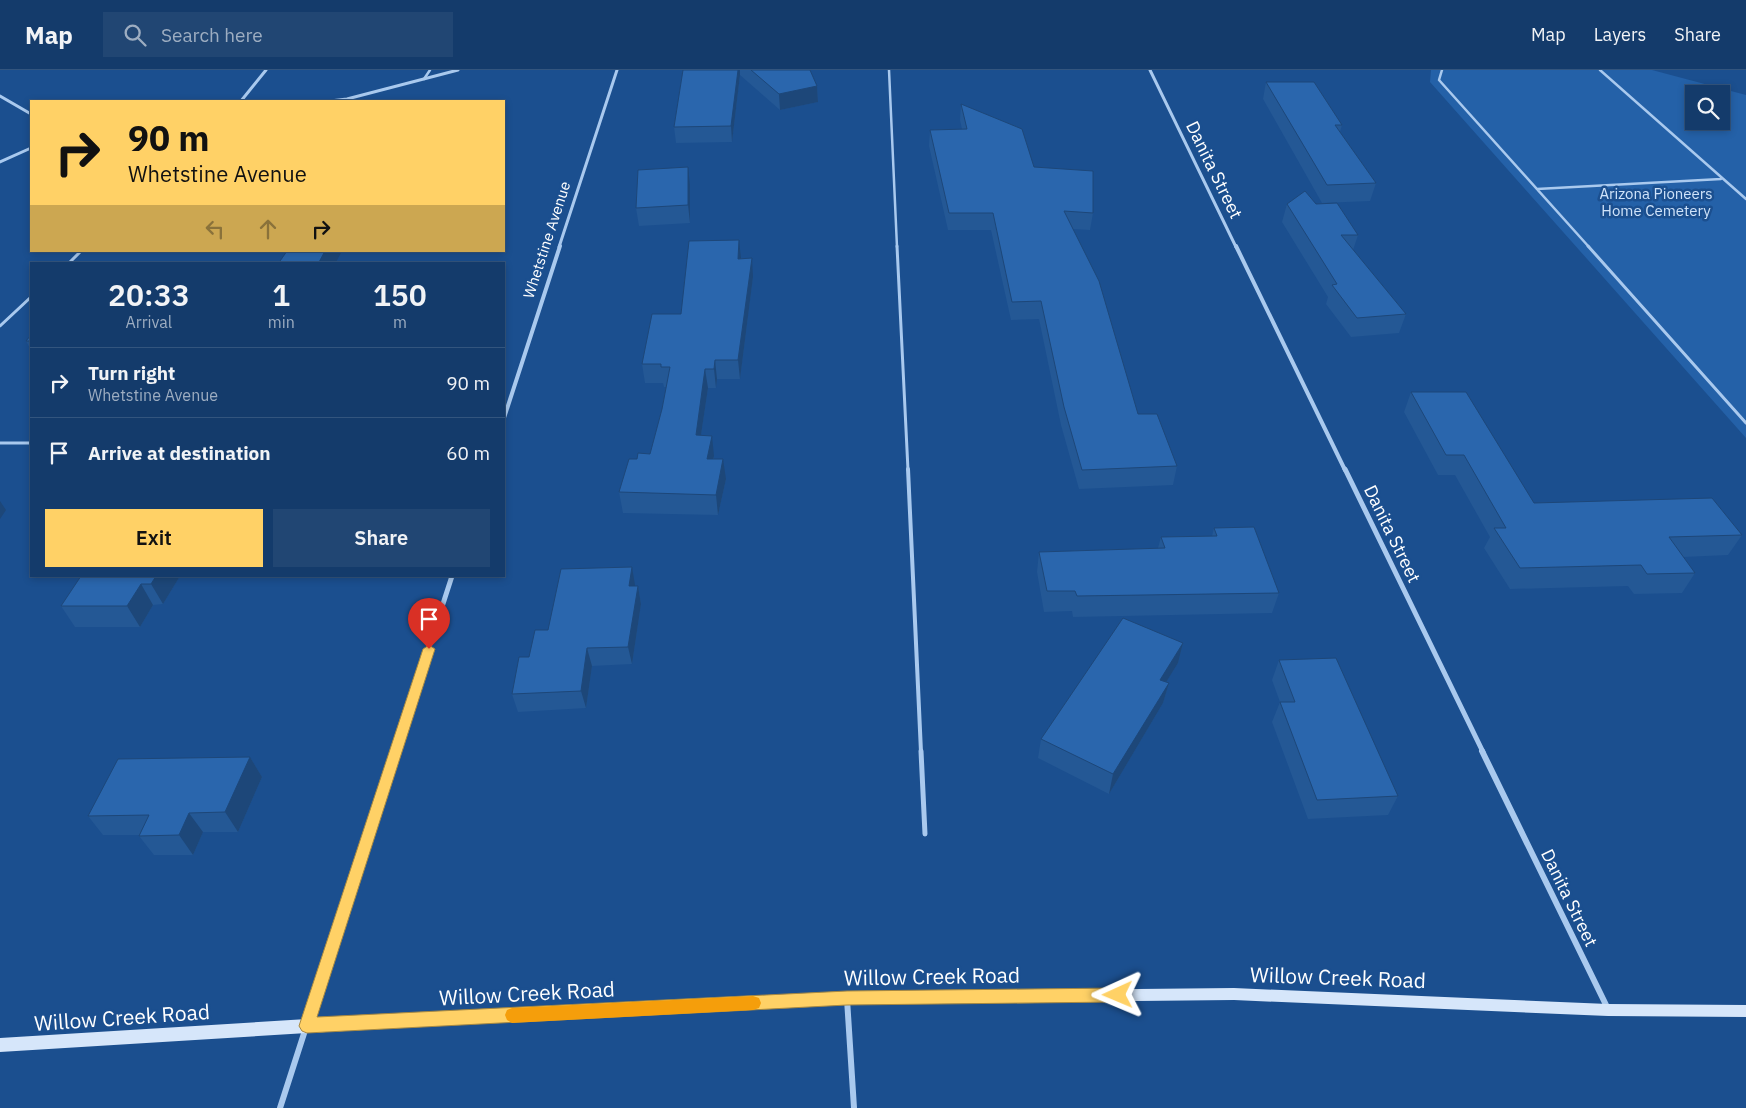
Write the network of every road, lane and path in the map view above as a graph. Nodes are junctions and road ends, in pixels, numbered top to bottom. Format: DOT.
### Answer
graph roads {
  1 [pos="266,70"];
  2 [pos="430,70"];
  3 [pos="458,70"];
  4 [pos="617,70"];
  5 [pos="889,70"];
  6 [pos="1150,70"];
  7 [pos="1442,70"];
  8 [pos="1600,70"];
  9 [pos="424,79"];
  10 [pos="0,96"];
  11 [pos="242,100"];
  12 [pos="338,100"];
  13 [pos="30,113"];
  14 [pos="30,148"];
  15 [pos="0,162"];
  16 [pos="1721,179"];
  17 [pos="1537,189"];
  18 [pos="1745,198"];
  19 [pos="80,252"];
  20 [pos="70,262"];
  21 [pos="30,298"];
  22 [pos="0,326"];
  23 [pos="505,415"];
  24 [pos="1746,423"];
  25 [pos="0,443"];
  26 [pos="30,443"];
  27 [pos="452,577"];
  28 [pos="925,834"];
  29 [pos="847,998"];
  30 [pos="1608,1010"];
  31 [pos="1746,1011"];
  32 [pos="307,1026"];
  33 [pos="0,1045"];
  34 [pos="280,1108"];
  35 [pos="854,1108"];
  1 -- 11 [label="street"];
  2 -- 9 [label="lane"];
  3 -- 9 [label="street"];
  4 -- 23 [label="street, Whetstine Avenue"];
  5 -- 28 [label="lane"];
  6 -- 30 [label="street, Danita Street"];
  7 -- 17 [label="lane"];
  8 -- 16 [label="lane"];
  9 -- 12 [label="street"];
  10 -- 13 [label="street"];
  14 -- 15 [label="street"];
  16 -- 17 [label="lane"];
  16 -- 18 [label="lane"];
  17 -- 24 [label="lane"];
  19 -- 20 [label="lane"];
  21 -- 22 [label="lane"];
  25 -- 26 [label="lane"];
  27 -- 32 [label="street"];
  29 -- 30 [label="main road, Willow Creek Road"];
  29 -- 32 [label="main road, Willow Creek Road"];
  29 -- 35 [label="street"];
  30 -- 31 [label="main road, Willow Creek Road"];
  32 -- 33 [label="main road, Willow Creek Road"];
  32 -- 34 [label="street"];
}
